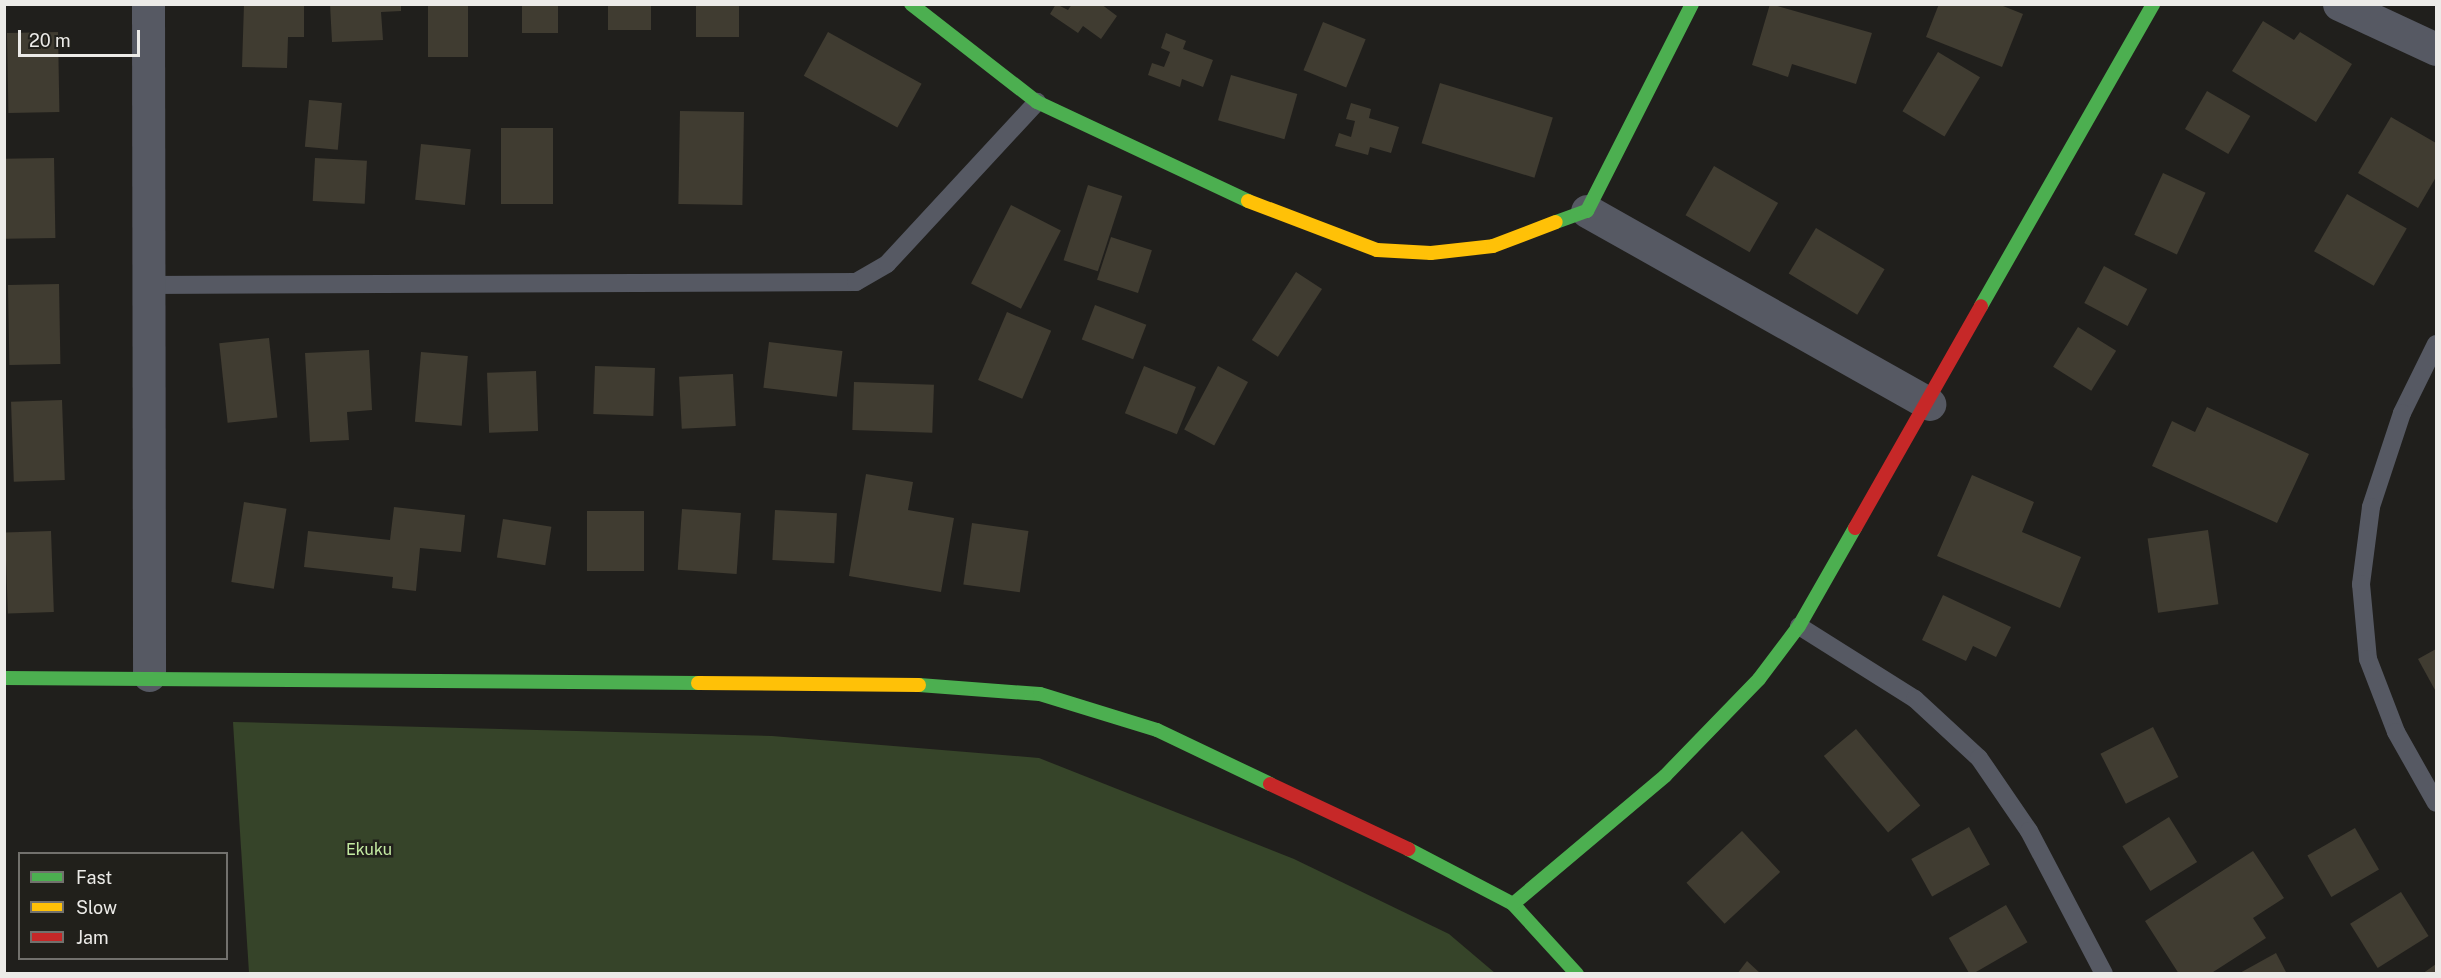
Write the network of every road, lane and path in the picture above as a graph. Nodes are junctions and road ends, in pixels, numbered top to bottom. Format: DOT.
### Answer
graph roads {
  1 [pos="148,4"];
  2 [pos="911,4"];
  3 [pos="1692,4"];
  4 [pos="2153,4"];
  5 [pos="2339,4"];
  6 [pos="2436,49"];
  7 [pos="1037,102"];
  8 [pos="1587,211"];
  9 [pos="146,285"];
  10 [pos="2436,344"];
  11 [pos="1929,404"];
  12 [pos="1799,626"];
  13 [pos="148,675"];
  14 [pos="4,678"];
  15 [pos="2436,803"];
  16 [pos="1513,904"];
  17 [pos="1577,974"];
  18 [pos="2104,974"];
  1 -- 9 [label="street"];
  2 -- 7 [label="street"];
  3 -- 8 [label="street"];
  4 -- 11 [label="street"];
  5 -- 6 [label="street"];
  7 -- 8 [label="street"];
  7 -- 9 [label="lane"];
  8 -- 11 [label="street"];
  9 -- 13 [label="street"];
  10 -- 15 [label="lane"];
  11 -- 12 [label="street"];
  12 -- 16 [label="street"];
  12 -- 18 [label="lane"];
  13 -- 14 [label="street"];
  13 -- 16 [label="street"];
  16 -- 17 [label="street"];
}
